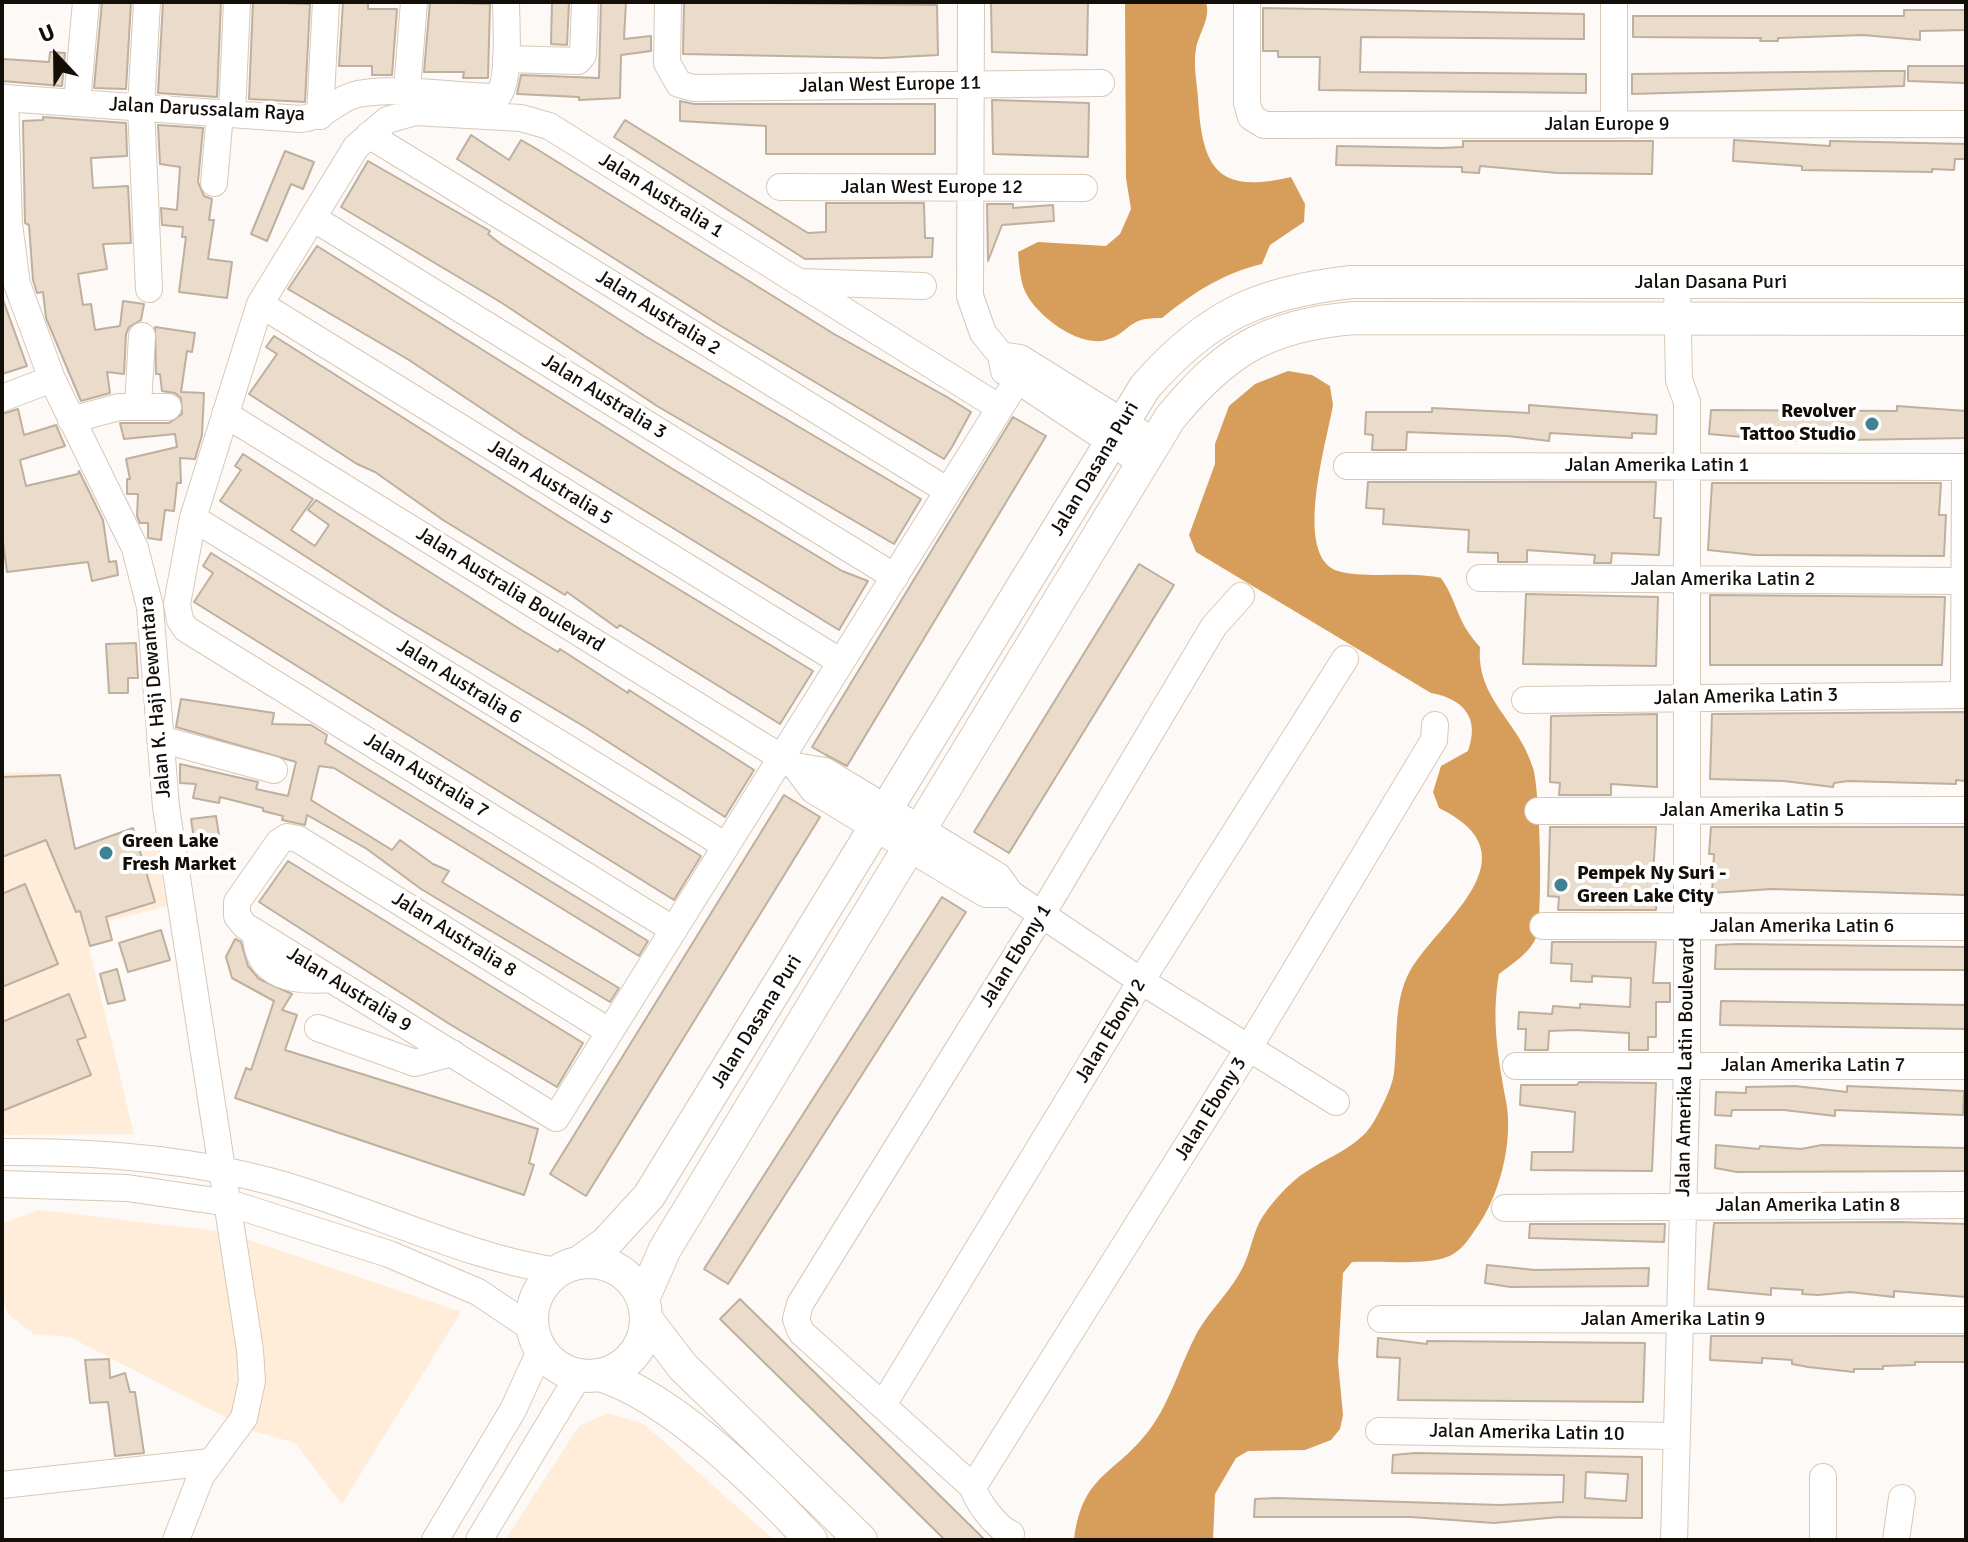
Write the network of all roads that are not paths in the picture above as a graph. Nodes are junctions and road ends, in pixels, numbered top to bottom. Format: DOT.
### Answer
graph roads {
  1 [pos="86,2"];
  2 [pos="147,2"];
  3 [pos="237,2"];
  4 [pos="326,2"];
  5 [pos="414,2"];
  6 [pos="506,2"];
  7 [pos="585,2"];
  8 [pos="668,2"];
  9 [pos="971,2"];
  10 [pos="1247,2"];
  11 [pos="1614,2"];
  12 [pos="506,59"];
  13 [pos="1101,83"];
  14 [pos="971,84"];
  15 [pos="407,90"];
  16 [pos="4,98"];
  17 [pos="77,102"];
  18 [pos="141,107"];
  19 [pos="226,113"];
  20 [pos="320,116"];
  21 [pos="1966,124"];
  22 [pos="1614,125"];
  23 [pos="369,135"];
  24 [pos="214,183"];
  25 [pos="780,187"];
  26 [pos="971,188"];
  27 [pos="1084,188"];
  28 [pos="313,218"];
  29 [pos="798,282"];
  30 [pos="1966,282"];
  31 [pos="1686,284"];
  32 [pos="923,286"];
  33 [pos="149,289"];
  34 [pos="260,304"];
  35 [pos="1687,319"];
  36 [pos="1966,319"];
  37 [pos="142,336"];
  38 [pos="52,379"];
  39 [pos="2,398"];
  40 [pos="138,405"];
  41 [pos="168,407"];
  42 [pos="225,414"];
  43 [pos="71,420"];
  44 [pos="1117,432"];
  45 [pos="1149,453"];
  46 [pos="1347,466"];
  47 [pos="1689,466"];
  48 [pos="1966,467"];
  49 [pos="948,491"];
  50 [pos="193,518"];
  51 [pos="895,577"];
  52 [pos="1480,578"];
  53 [pos="1689,579"];
  54 [pos="1966,581"];
  55 [pos="1241,596"];
  56 [pos="1345,659"];
  57 [pos="841,662"];
  58 [pos="1965,695"];
  59 [pos="1688,698"];
  60 [pos="1525,700"];
  61 [pos="1435,725"];
  62 [pos="160,739"];
  63 [pos="788,761"];
  64 [pos="274,770"];
  65 [pos="1966,810"];
  66 [pos="1538,811"];
  67 [pos="1687,811"];
  68 [pos="882,819"];
  69 [pos="913,837"];
  70 [pos="298,839"];
  71 [pos="726,846"];
  72 [pos="1042,914"];
  73 [pos="1543,926"];
  74 [pos="1687,926"];
  75 [pos="1966,927"];
  76 [pos="674,930"];
  77 [pos="1141,981"];
  78 [pos="318,1028"];
  79 [pos="610,1032"];
  80 [pos="1248,1049"];
  81 [pos="452,1053"];
  82 [pos="1516,1066"];
  83 [pos="1687,1066"];
  84 [pos="1966,1066"];
  85 [pos="1336,1102"];
  86 [pos="6,1151"];
  87 [pos="224,1170"];
  88 [pos="2,1184"];
  89 [pos="33,1184"];
  90 [pos="229,1203"];
  91 [pos="2,1205"];
  92 [pos="1966,1205"];
  93 [pos="1684,1207"];
  94 [pos="1505,1208"];
  95 [pos="568,1267"];
  96 [pos="645,1310"];
  97 [pos="1381,1319"];
  98 [pos="1680,1320"];
  99 [pos="1966,1320"];
  100 [pos="537,1339"];
  101 [pos="589,1375"];
  102 [pos="883,1405"];
  103 [pos="1379,1431"];
  104 [pos="1675,1436"];
  105 [pos="210,1462"];
  106 [pos="1823,1477"];
  107 [pos="2,1485"];
  108 [pos="973,1487"];
  109 [pos="1902,1498"];
  110 [pos="1011,1534"];
  111 [pos="176,1540"];
  112 [pos="435,1540"];
  113 [pos="479,1540"];
  114 [pos="811,1540"];
  115 [pos="861,1540"];
  116 [pos="1674,1540"];
  117 [pos="1823,1540"];
  118 [pos="1896,1540"];
  1 -- 17 [label="street"];
  2 -- 18 [label="street"];
  3 -- 19 [label="street"];
  4 -- 20 [label="street"];
  5 -- 15 [label="street"];
  6 -- 12 [label="street, Jalan Darussalam Raya"];
  7 -- 12 [label="street"];
  8 -- 14 [label="street, Jalan West Europe 11"];
  9 -- 14 [label="street"];
  10 -- 22 [label="street, Jalan Europe 9"];
  11 -- 22 [label="street"];
  12 -- 15 [label="street, Jalan Darussalam Raya"];
  13 -- 14 [label="street, Jalan West Europe 11"];
  14 -- 26 [label="street"];
  15 -- 20 [label="street, Jalan Darussalam Raya"];
  16 -- 17 [label="street, Jalan Darussalam Raya"];
  16 -- 38 [label="street, Jalan K. Haji Dewantara"];
  17 -- 18 [label="street, Jalan Darussalam Raya"];
  18 -- 19 [label="street, Jalan Darussalam Raya"];
  18 -- 33 [label="street"];
  19 -- 20 [label="street, Jalan Darussalam Raya"];
  19 -- 24 [label="street"];
  21 -- 22 [label="street, Jalan Europe 9"];
  23 -- 28 [label="street"];
  23 -- 29 [label="street, Jalan Australia 1"];
  23 -- 49 [label="street, Jalan Australia 2"];
  25 -- 26 [label="street, Jalan West Europe 12"];
  26 -- 27 [label="street, Jalan West Europe 12"];
  26 -- 44 [label="street"];
  28 -- 34 [label="street"];
  28 -- 51 [label="street, Jalan Australia 3"];
  29 -- 32 [label="street"];
  29 -- 49 [label="street, Jalan Australia 1"];
  30 -- 31 [label="main road, Jalan Dasana Puri"];
  31 -- 35 [label="street, Jalan Amerika Latin Boulevard"];
  31 -- 44 [label="main road, Jalan Dasana Puri"];
  34 -- 42 [label="street"];
  34 -- 57 [label="street, Jalan Australia 5"];
  35 -- 36 [label="main road, Jalan Dasana Puri"];
  35 -- 45 [label="main road, Jalan Dasana Puri"];
  35 -- 47 [label="street, Jalan Amerika Latin Boulevard"];
  37 -- 40 [label="street"];
  38 -- 39 [label="street"];
  38 -- 43 [label="street, Jalan K. Haji Dewantara"];
  40 -- 41 [label="street"];
  40 -- 43 [label="street"];
  42 -- 50 [label="street"];
  42 -- 63 [label="street, Jalan Australia Boulevard"];
  43 -- 62 [label="street, Jalan K. Haji Dewantara"];
  44 -- 45 [label="street"];
  44 -- 68 [label="main road, Jalan Dasana Puri"];
  45 -- 69 [label="main road, Jalan Dasana Puri"];
  46 -- 47 [label="street, Jalan Amerika Latin 1"];
  47 -- 48 [label="street, Jalan Amerika Latin 1"];
  47 -- 53 [label="street, Jalan Amerika Latin Boulevard"];
  48 -- 54 [label="street"];
  49 -- 51 [label="street"];
  50 -- 71 [label="street, Jalan Australia 6"];
  50 -- 76 [label="street, Jalan Australia 7"];
  51 -- 57 [label="street"];
  52 -- 53 [label="street, Jalan Amerika Latin 2"];
  53 -- 54 [label="street, Jalan Amerika Latin 2"];
  53 -- 59 [label="street, Jalan Amerika Latin Boulevard"];
  54 -- 58 [label="street"];
  55 -- 72 [label="street, Jalan Ebony 1"];
  56 -- 77 [label="street, Jalan Ebony 2"];
  57 -- 63 [label="street"];
  58 -- 59 [label="street, Jalan Amerika Latin 3"];
  59 -- 60 [label="street, Jalan Amerika Latin 3"];
  59 -- 67 [label="street, Jalan Amerika Latin Boulevard"];
  61 -- 80 [label="street, Jalan Ebony 3"];
  62 -- 64 [label="street"];
  62 -- 87 [label="street, Jalan K. Haji Dewantara"];
  63 -- 68 [label="street, Jalan Australia Boulevard"];
  63 -- 71 [label="street"];
  65 -- 67 [label="street, Jalan Amerika Latin 5"];
  66 -- 67 [label="street, Jalan Amerika Latin 5"];
  67 -- 74 [label="street, Jalan Amerika Latin Boulevard"];
  68 -- 69 [label="street, Jalan Australia Boulevard"];
  68 -- 95 [label="main road, Jalan Dasana Puri"];
  69 -- 72 [label="street, Jalan Australia Boulevard"];
  69 -- 96 [label="main road, Jalan Dasana Puri"];
  70 -- 79 [label="street, Jalan Australia 8"];
  70 -- 81 [label="street, Jalan Australia 9"];
  71 -- 76 [label="street"];
  72 -- 77 [label="street, Jalan Australia Boulevard"];
  72 -- 102 [label="street, Jalan Ebony 1"];
  73 -- 74 [label="street, Jalan Amerika Latin 6"];
  74 -- 75 [label="street, Jalan Amerika Latin 6"];
  74 -- 83 [label="street, Jalan Amerika Latin Boulevard"];
  76 -- 79 [label="street"];
  77 -- 80 [label="street, Jalan Australia Boulevard"];
  77 -- 102 [label="street, Jalan Ebony 2"];
  78 -- 81 [label="street, Jalan Australia 9"];
  79 -- 81 [label="street, Jalan Australia 9"];
  80 -- 85 [label="street, Jalan Australia Boulevard"];
  80 -- 108 [label="street, Jalan Ebony 3"];
  82 -- 83 [label="street, Jalan Amerika Latin 7"];
  83 -- 84 [label="street, Jalan Amerika Latin 7"];
  83 -- 93 [label="street, Jalan Amerika Latin Boulevard"];
  86 -- 87 [label="street"];
  87 -- 90 [label="street, Jalan K. Haji Dewantara"];
  87 -- 95 [label="street"];
  88 -- 89 [label="street"];
  89 -- 90 [label="street"];
  89 -- 91 [label="street"];
  90 -- 100 [label="street"];
  90 -- 105 [label="street, Jalan K. Haji Dewantara"];
  92 -- 93 [label="street, Jalan Amerika Latin 8"];
  93 -- 94 [label="street, Jalan Amerika Latin 8"];
  93 -- 98 [label="street, Jalan Amerika Latin Boulevard"];
  95 -- 96 [label="main road"];
  95 -- 100 [label="main road"];
  96 -- 101 [label="main road"];
  96 -- 115 [label="main road"];
  97 -- 98 [label="street, Jalan Amerika Latin 9"];
  98 -- 99 [label="street, Jalan Amerika Latin 9"];
  98 -- 104 [label="street, Jalan Amerika Latin Boulevard"];
  100 -- 101 [label="main road"];
  100 -- 112 [label="street"];
  101 -- 113 [label="street"];
  101 -- 114 [label="main road"];
  102 -- 108 [label="street"];
  103 -- 104 [label="street, Jalan Amerika Latin 10"];
  104 -- 116 [label="street, Jalan Amerika Latin Boulevard"];
  105 -- 107 [label="street"];
  105 -- 111 [label="street, Jalan K. Haji Dewantara"];
  106 -- 117 [label="street"];
  108 -- 110 [label="street"];
  109 -- 118 [label="street"];
}
